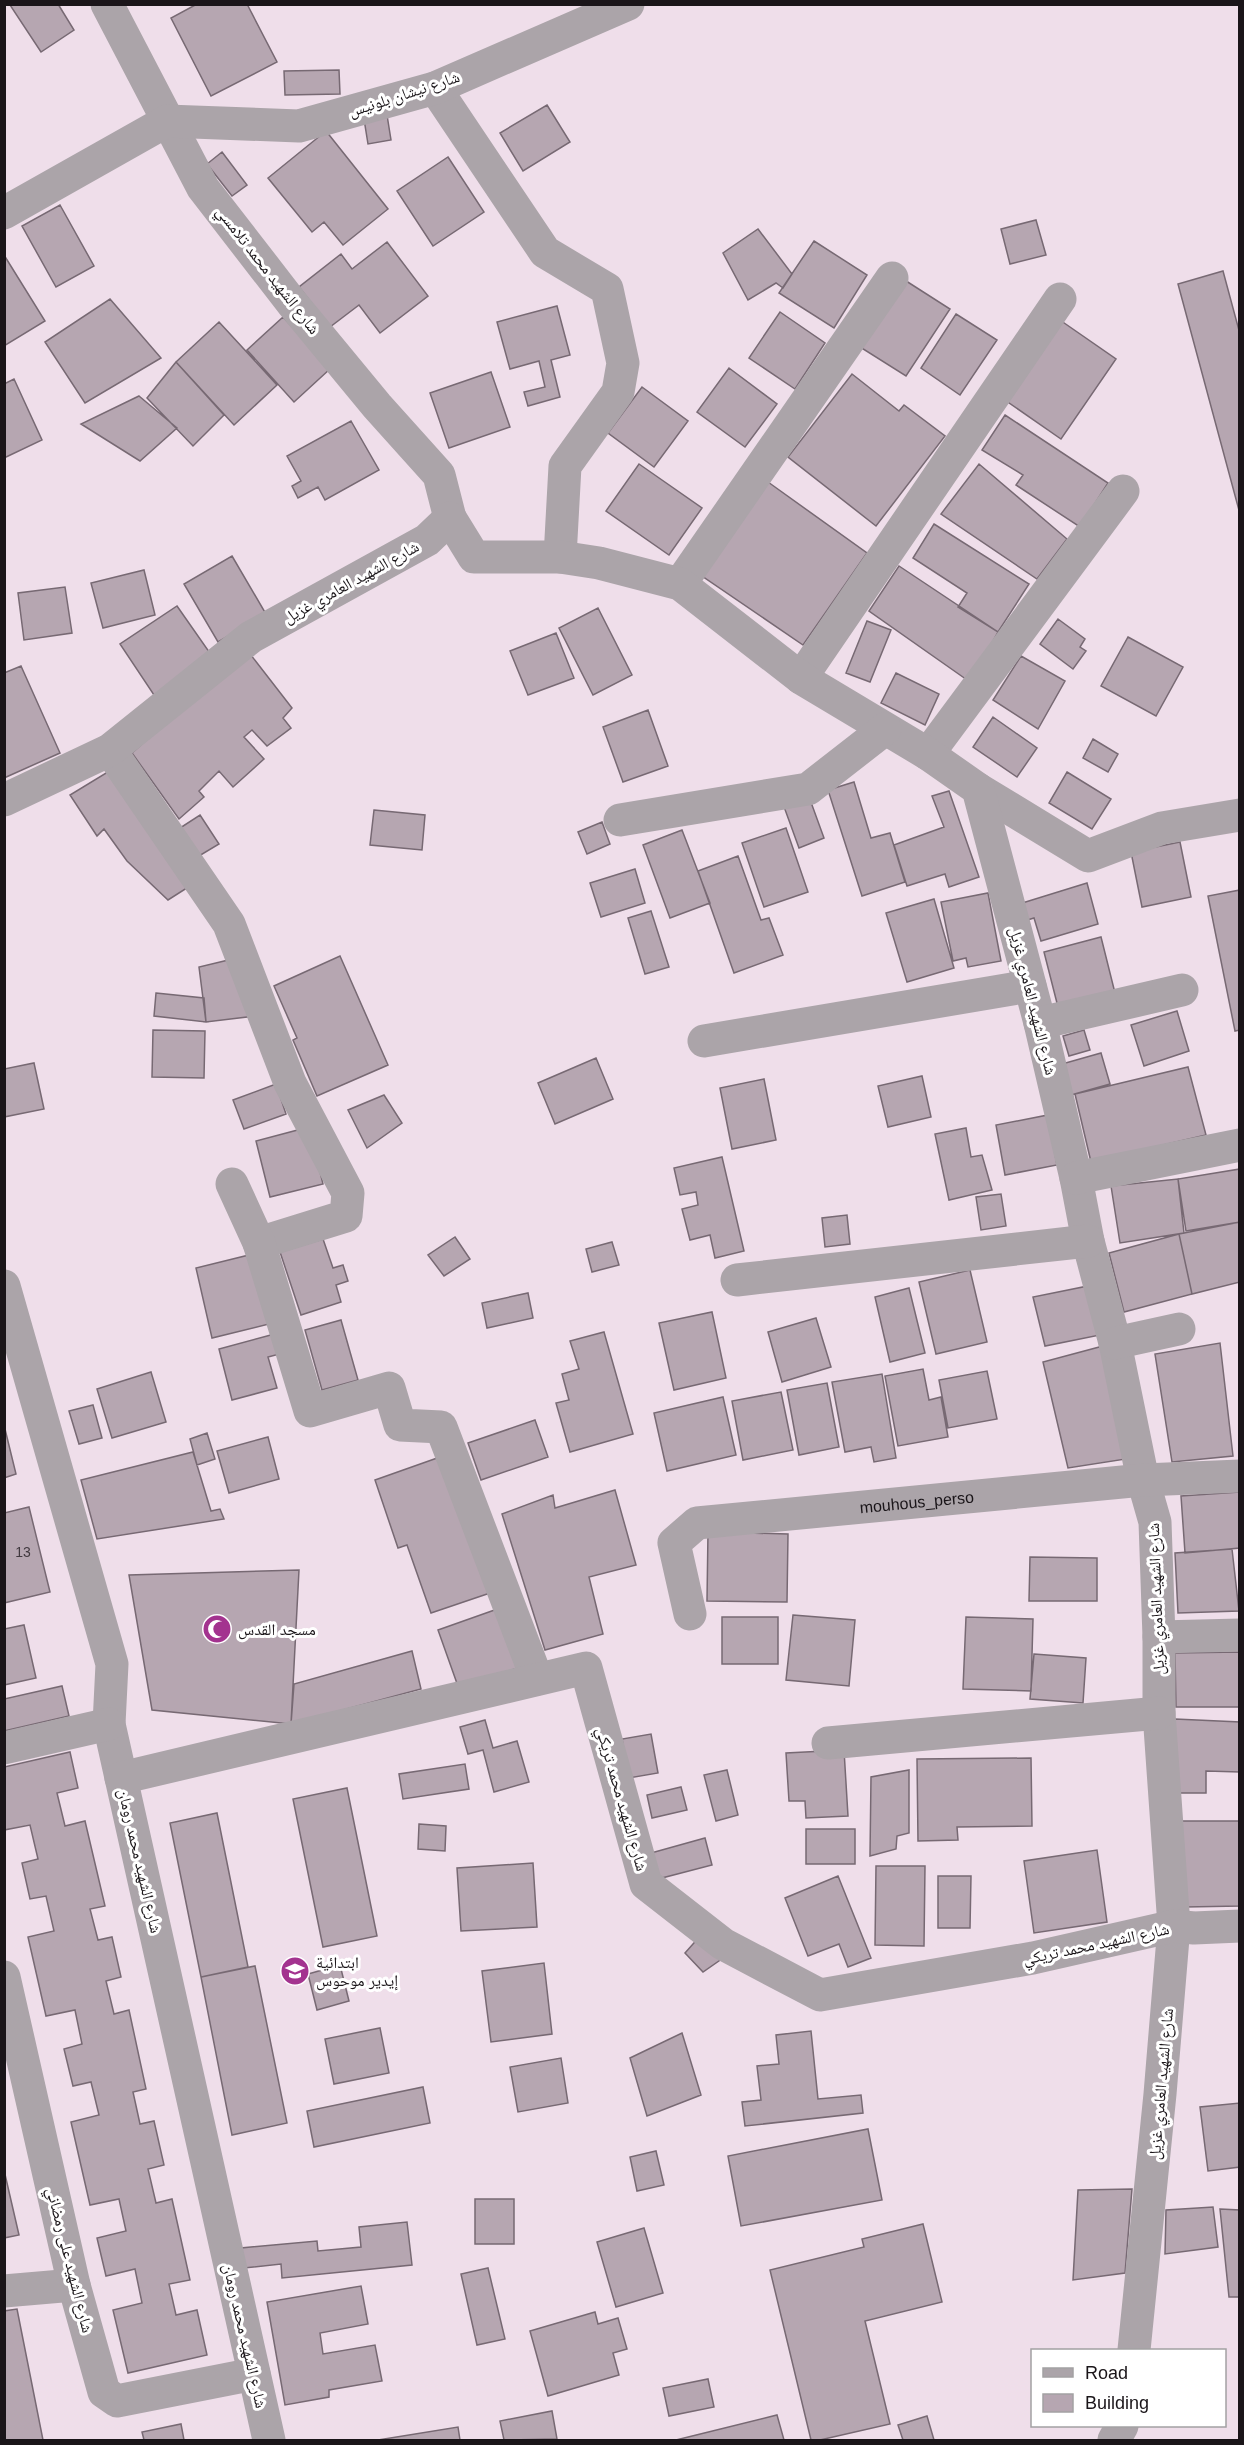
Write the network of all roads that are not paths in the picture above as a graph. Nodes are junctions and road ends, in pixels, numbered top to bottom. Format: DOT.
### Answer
graph roads {
  1 [pos="107,4"];
  2 [pos="628,4"];
  3 [pos="435,88"];
  4 [pos="167,121"];
  5 [pos="4,213"];
  6 [pos="892,278"];
  7 [pos="1060,300"];
  8 [pos="1123,491"];
  9 [pos="450,518"];
  10 [pos="560,557"];
  11 [pos="680,584"];
  12 [pos="801,678"];
  13 [pos="885,729"];
  14 [pos="110,750"];
  15 [pos="928,754"];
  16 [pos="978,789"];
  17 [pos="4,800"];
  18 [pos="1239,815"];
  19 [pos="621,820"];
  20 [pos="1030,986"];
  21 [pos="1182,990"];
  22 [pos="1040,1023"];
  23 [pos="704,1041"];
  24 [pos="1239,1145"];
  25 [pos="1076,1179"];
  26 [pos="232,1184"];
  27 [pos="1088,1241"];
  28 [pos="258,1243"];
  29 [pos="736,1280"];
  30 [pos="4,1286"];
  31 [pos="1179,1329"];
  32 [pos="1115,1343"];
  33 [pos="1239,1476"];
  34 [pos="1143,1480"];
  35 [pos="690,1614"];
  36 [pos="1239,1635"];
  37 [pos="1159,1637"];
  38 [pos="537,1679"];
  39 [pos="1159,1713"];
  40 [pos="109,1725"];
  41 [pos="828,1743"];
  42 [pos="4,1748"];
  43 [pos="121,1778"];
  44 [pos="1174,1926"];
  45 [pos="1239,1926"];
  46 [pos="4,1977"];
  47 [pos="74,2285"];
  48 [pos="4,2291"];
  49 [pos="1134,2349"];
  50 [pos="254,2374"];
  51 [pos="269,2440"];
  1 -- 4 [label="street, شارع الشهيد محمد تلامسي"];
  2 -- 3 [label="street, شارع نيشان بلونيس"];
  3 -- 4 [label="street, شارع نيشان بلونيس"];
  3 -- 10 [label="street"];
  4 -- 5 [label="street"];
  4 -- 9 [label="street, شارع الشهيد محمد تلامسي"];
  6 -- 11 [label="street"];
  7 -- 12 [label="street"];
  8 -- 15 [label="street"];
  9 -- 10 [label="street"];
  9 -- 14 [label="street, شارع الشهيد العامري غزيل"];
  10 -- 11 [label="street"];
  11 -- 12 [label="street"];
  12 -- 13 [label="street"];
  13 -- 15 [label="street"];
  13 -- 19 [label="street"];
  14 -- 17 [label="street, شارع الشهيد العامري غزيل"];
  14 -- 28 [label="street"];
  15 -- 16 [label="street"];
  16 -- 18 [label="street"];
  16 -- 20 [label="street, شارع الشهيد العامري غزيل"];
  20 -- 22 [label="street, شارع الشهيد العامري غزيل"];
  20 -- 23 [label="street"];
  21 -- 22 [label="street"];
  22 -- 25 [label="street, شارع الشهيد العامري غزيل"];
  24 -- 25 [label="street"];
  25 -- 27 [label="street, شارع الشهيد العامري غزيل"];
  26 -- 28 [label="street"];
  27 -- 29 [label="street"];
  27 -- 32 [label="street, شارع الشهيد العامري غزيل"];
  28 -- 38 [label="street"];
  30 -- 40 [label="street, شارع الشهيد محمد رومان"];
  31 -- 32 [label="street"];
  32 -- 34 [label="street, شارع الشهيد العامري غزيل"];
  33 -- 34 [label="street, mouhous_perso"];
  34 -- 35 [label="street, mouhous_perso"];
  34 -- 37 [label="street, شارع الشهيد العامري غزيل"];
  36 -- 37 [label="street"];
  37 -- 39 [label="street, شارع الشهيد العامري غزيل"];
  38 -- 43 [label="street, شارع الشهيد محمد تريكي"];
  38 -- 44 [label="street, شارع الشهيد محمد تريكي"];
  39 -- 41 [label="street"];
  39 -- 44 [label="street, شارع الشهيد العامري غزيل"];
  40 -- 42 [label="street"];
  40 -- 43 [label="street, شارع الشهيد محمد رومان"];
  43 -- 50 [label="street, شارع الشهيد محمد رومان"];
  44 -- 45 [label="street, شارع الشهيد محمد تريكي"];
  44 -- 49 [label="street, شارع الشهيد العامري غزيل"];
  46 -- 47 [label="street, شارع الشهيد على رمضاني"];
  47 -- 48 [label="street"];
  47 -- 50 [label="street, شارع الشهيد على رمضاني"];
  50 -- 51 [label="street, شارع الشهيد محمد رومان"];
}
